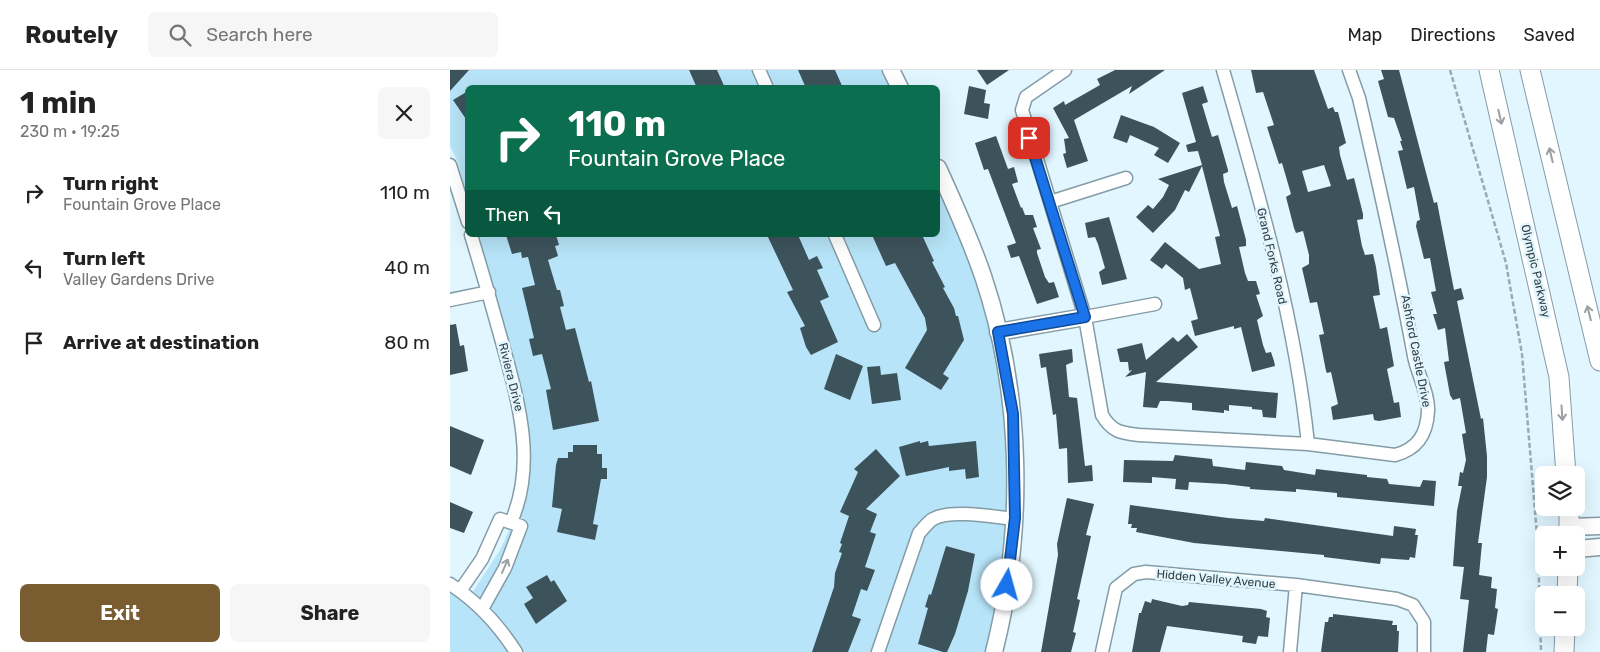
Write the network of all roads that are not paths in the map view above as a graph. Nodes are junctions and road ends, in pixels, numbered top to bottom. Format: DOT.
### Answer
graph roads {
  1 [pos="759,70"];
  2 [pos="891,70"];
  3 [pos="1065,70"];
  4 [pos="1223,70"];
  5 [pos="1349,70"];
  6 [pos="1489,70"];
  7 [pos="1530,70"];
  8 [pos="766,85"];
  9 [pos="898,85"];
  10 [pos="450,165"];
  11 [pos="940,172"];
  12 [pos="1126,178"];
  13 [pos="1050,202"];
  14 [pos="465,212"];
  15 [pos="472,237"];
  16 [pos="836,237"];
  17 [pos="489,292"];
  18 [pos="450,300"];
  19 [pos="1155,304"];
  20 [pos="1085,317"];
  21 [pos="874,325"];
  22 [pos="998,332"];
  23 [pos="1600,360"];
  24 [pos="1308,444"];
  25 [pos="1565,466"];
  26 [pos="1015,518"];
  27 [pos="511,522"];
  28 [pos="1600,526"];
  29 [pos="1585,528"];
  30 [pos="1600,548"];
  31 [pos="1585,549"];
  32 [pos="1296,585"];
  33 [pos="455,587"];
  34 [pos="482,609"];
  35 [pos="1565,636"];
  36 [pos="516,652"];
  37 [pos="878,652"];
  38 [pos="994,652"];
  39 [pos="1102,652"];
  40 [pos="1290,652"];
  41 [pos="1424,652"];
  42 [pos="1564,652"];
  1 -- 8 [label="street"];
  2 -- 9 [label="street"];
  3 -- 13 [label="street, Ashford Castle Drive"];
  4 -- 24 [label="street, Grand Forks Road"];
  5 -- 24 [label="street, Ashford Castle Drive"];
  6 -- 25 [label="main road, Olympic Parkway, one-way"];
  23 -- 7 [label="main road, one-way"];
  10 -- 14 [label="street"];
  11 -- 22 [label="street"];
  12 -- 13 [label="street"];
  13 -- 20 [label="street, Ashford Castle Drive"];
  15 -- 17 [label="street, Riviera Drive"];
  16 -- 21 [label="street"];
  17 -- 18 [label="street"];
  17 -- 27 [label="street, Riviera Drive"];
  19 -- 20 [label="street"];
  20 -- 22 [label="street"];
  20 -- 24 [label="street, Ashford Castle Drive"];
  22 -- 26 [label="street"];
  26 -- 37 [label="street"];
  26 -- 38 [label="street"];
  27 -- 33 [label="street"];
  34 -- 27 [label="street, one-way"];
  28 -- 29 [label="street"];
  30 -- 31 [label="street"];
  32 -- 39 [label="street, Hidden Valley Avenue"];
  32 -- 40 [label="street"];
  32 -- 41 [label="street, Hidden Valley Avenue"];
  33 -- 34 [label="street"];
  34 -- 36 [label="street"];
  35 -- 42 [label="main road"];
}
